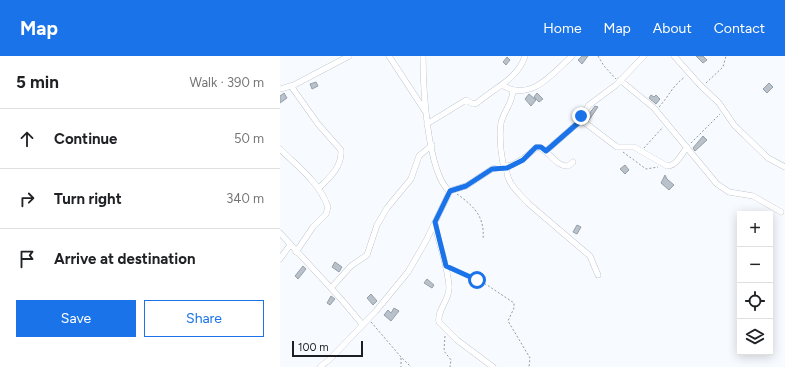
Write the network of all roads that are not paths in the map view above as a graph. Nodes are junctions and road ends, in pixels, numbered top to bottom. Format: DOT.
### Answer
graph roads {
  1 [pos="349,56"];
  2 [pos="389,56"];
  3 [pos="423,56"];
  4 [pos="525,56"];
  5 [pos="572,56"];
  6 [pos="644,56"];
  7 [pos="674,56"];
  8 [pos="619,81"];
  9 [pos="502,85"];
  10 [pos="291,86"];
  11 [pos="280,89"];
  12 [pos="512,90"];
  13 [pos="425,111"];
  14 [pos="580,119"];
  15 [pos="427,124"];
  16 [pos="432,145"];
  17 [pos="687,147"];
  18 [pos="280,149"];
  19 [pos="546,151"];
  20 [pos="573,162"];
  21 [pos="785,167"];
  22 [pos="505,168"];
  23 [pos="318,188"];
  24 [pos="452,191"];
  25 [pos="782,212"];
  26 [pos="435,222"];
  27 [pos="280,233"];
  28 [pos="290,245"];
  29 [pos="296,252"];
  30 [pos="280,259"];
  31 [pos="598,275"];
  32 [pos="331,288"];
  33 [pos="362,324"];
  34 [pos="320,367"];
  35 [pos="493,367"];
  1 -- 10 [label="street"];
  2 -- 13 [label="street"];
  3 -- 13 [label="street"];
  4 -- 9 [label="street"];
  5 -- 12 [label="street"];
  6 -- 8 [label="street"];
  7 -- 21 [label="street"];
  8 -- 14 [label="street"];
  8 -- 17 [label="street"];
  9 -- 12 [label="street"];
  9 -- 15 [label="street"];
  10 -- 11 [label="street"];
  10 -- 23 [label="street"];
  12 -- 22 [label="street"];
  13 -- 15 [label="street"];
  14 -- 17 [label="street"];
  14 -- 19 [label="street"];
  15 -- 16 [label="street"];
  16 -- 24 [label="street"];
  16 -- 32 [label="street"];
  17 -- 25 [label="street"];
  18 -- 23 [label="street"];
  19 -- 20 [label="street"];
  19 -- 22 [label="street"];
  22 -- 24 [label="street"];
  22 -- 31 [label="street"];
  23 -- 29 [label="street"];
  24 -- 26 [label="street"];
  26 -- 33 [label="street"];
  26 -- 35 [label="street"];
  27 -- 28 [label="street"];
  28 -- 29 [label="street"];
  28 -- 30 [label="street"];
  29 -- 32 [label="street"];
  32 -- 33 [label="street"];
  33 -- 34 [label="street"];
}
